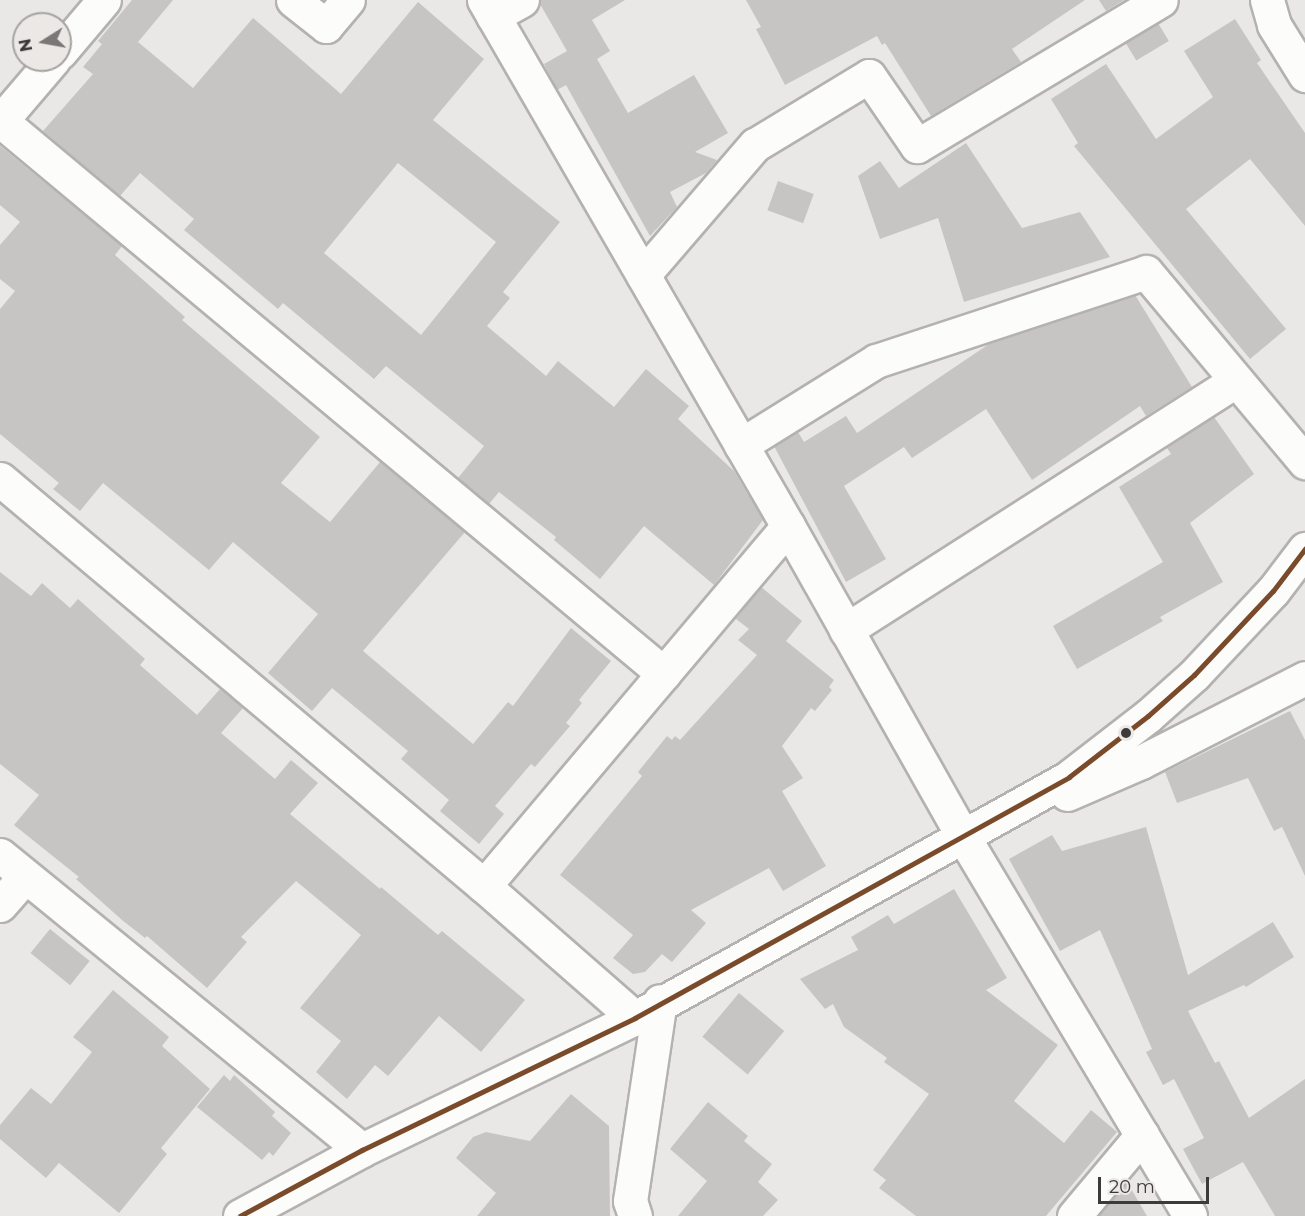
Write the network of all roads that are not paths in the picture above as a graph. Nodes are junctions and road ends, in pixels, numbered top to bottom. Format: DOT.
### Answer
graph roads {
  1 [pos="104,0"];
  2 [pos="293,0"];
  3 [pos="348,0"];
  4 [pos="522,0"];
  5 [pos="1161,0"];
  6 [pos="1267,0"];
  7 [pos="488,8"];
  8 [pos="72,37"];
  9 [pos="43,72"];
  10 [pos="1305,75"];
  11 [pos="0,122"];
  12 [pos="643,275"];
  13 [pos="1236,381"];
  14 [pos="741,445"];
  15 [pos="1305,462"];
  16 [pos="0,478"];
  17 [pos="788,526"];
  18 [pos="1305,549"];
  19 [pos="846,630"];
  20 [pos="664,674"];
  21 [pos="1305,678"];
  22 [pos="977,830"];
  23 [pos="0,855"];
  24 [pos="25,876"];
  25 [pos="484,886"];
  26 [pos="0,905"];
  27 [pos="648,1010"];
  28 [pos="1142,1135"];
  29 [pos="362,1150"];
  30 [pos="240,1216"];
  31 [pos="635,1216"];
  32 [pos="1074,1216"];
  33 [pos="1190,1216"];
  1 -- 8 [label="street"];
  2 -- 3 [label="street"];
  4 -- 7 [label="street"];
  5 -- 12 [label="street"];
  6 -- 10 [label="street"];
  7 -- 12 [label="street"];
  9 -- 11 [label="street"];
  11 -- 20 [label="street"];
  12 -- 14 [label="street"];
  13 -- 14 [label="street"];
  13 -- 15 [label="street"];
  13 -- 19 [label="street"];
  14 -- 17 [label="street"];
  16 -- 25 [label="street"];
  17 -- 19 [label="street"];
  17 -- 20 [label="street"];
  18 -- 22 [label="street"];
  19 -- 22 [label="street"];
  20 -- 25 [label="street"];
  21 -- 22 [label="street"];
  22 -- 27 [label="street"];
  22 -- 28 [label="street"];
  23 -- 24 [label="street"];
  24 -- 26 [label="street"];
  24 -- 29 [label="street"];
  25 -- 27 [label="street"];
  27 -- 29 [label="street"];
  27 -- 31 [label="street"];
  28 -- 32 [label="street"];
  28 -- 33 [label="street"];
  29 -- 30 [label="street"];
}
